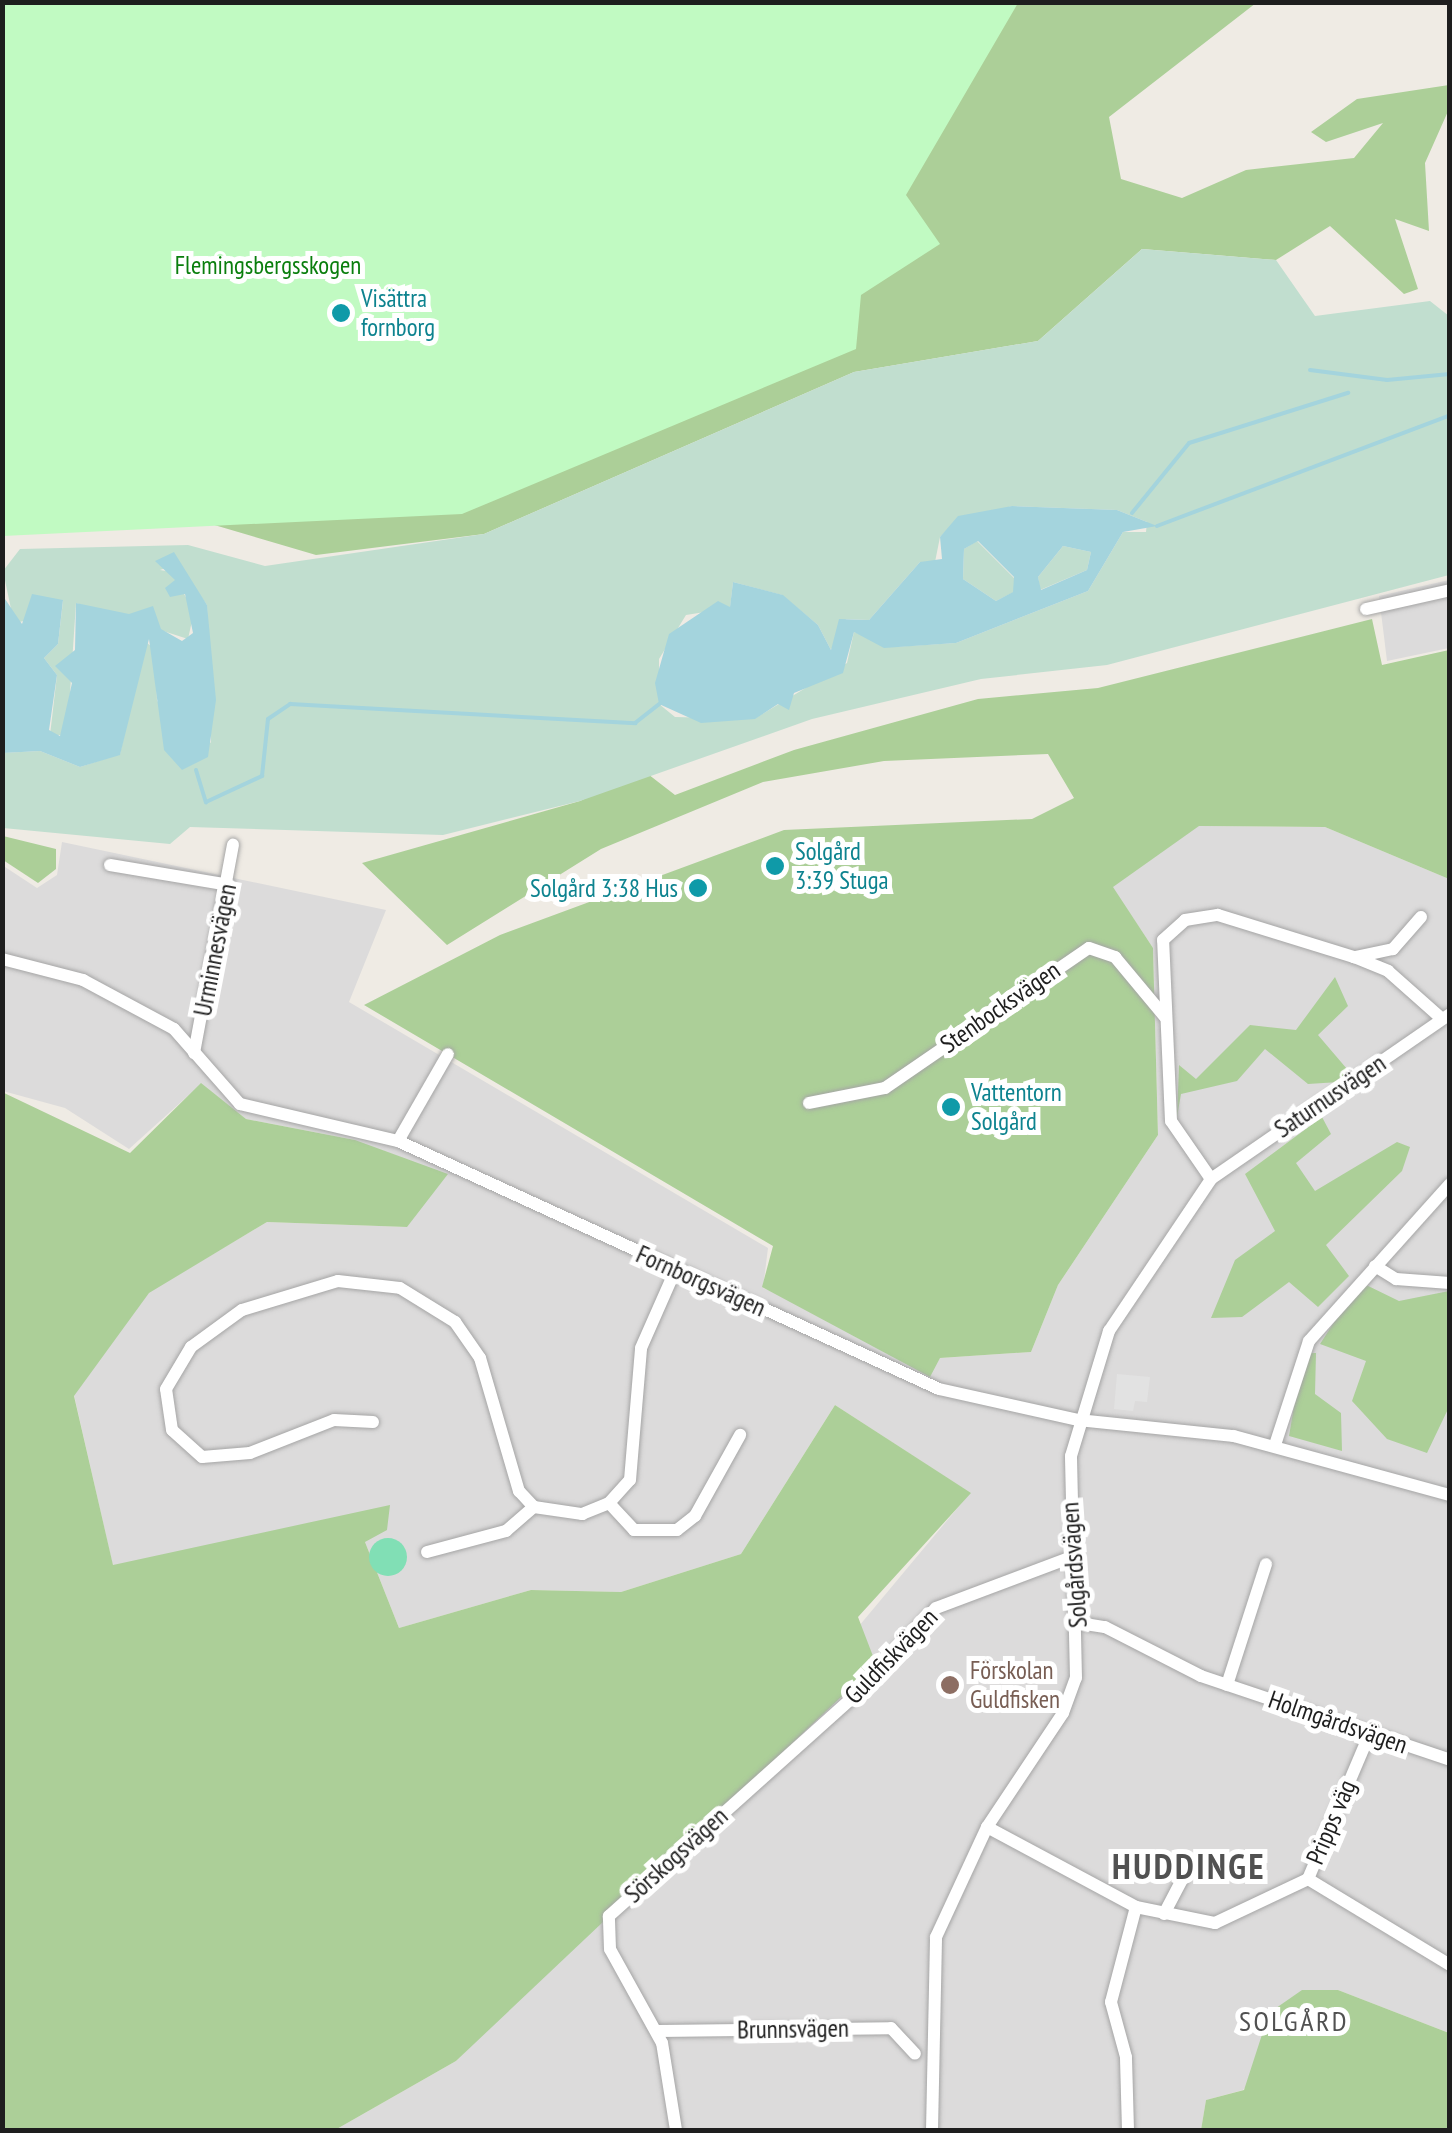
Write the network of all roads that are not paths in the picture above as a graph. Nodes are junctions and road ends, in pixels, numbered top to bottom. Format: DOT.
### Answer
graph roads {
  1 [pos="1450,590"];
  2 [pos="1366,609"];
  3 [pos="232,846"];
  4 [pos="110,865"];
  5 [pos="228,885"];
  6 [pos="1421,917"];
  7 [pos="1354,958"];
  8 [pos="2,959"];
  9 [pos="1446,1016"];
  10 [pos="1167,1021"];
  11 [pos="194,1053"];
  12 [pos="448,1054"];
  13 [pos="810,1103"];
  14 [pos="398,1141"];
  15 [pos="1211,1179"];
  16 [pos="1450,1184"];
  17 [pos="1375,1266"];
  18 [pos="675,1270"];
  19 [pos="1450,1282"];
  20 [pos="1078,1420"];
  21 [pos="373,1422"];
  22 [pos="740,1435"];
  23 [pos="1274,1444"];
  24 [pos="1450,1495"];
  25 [pos="609,1504"];
  26 [pos="534,1507"];
  27 [pos="427,1552"];
  28 [pos="1072,1557"];
  29 [pos="1266,1564"];
  30 [pos="1078,1623"];
  31 [pos="1227,1685"];
  32 [pos="826,1721"];
  33 [pos="1370,1733"];
  34 [pos="1450,1760"];
  35 [pos="987,1827"];
  36 [pos="1185,1874"];
  37 [pos="1308,1879"];
  38 [pos="1136,1907"];
  39 [pos="1164,1914"];
  40 [pos="1450,1965"];
  41 [pos="658,2031"];
  42 [pos="916,2054"];
  43 [pos="676,2130"];
  44 [pos="932,2130"];
  45 [pos="1128,2130"];
  1 -- 2 [label="street"];
  3 -- 5 [label="street, Urminnesvägen"];
  4 -- 5 [label="street"];
  5 -- 11 [label="street, Urminnesvägen"];
  6 -- 7 [label="street"];
  7 -- 9 [label="street"];
  7 -- 10 [label="street"];
  8 -- 11 [label="street, Fornborgsvägen"];
  9 -- 15 [label="street, Saturnusvägen"];
  10 -- 13 [label="street, Stenbocksvägen"];
  10 -- 15 [label="street"];
  11 -- 14 [label="street, Fornborgsvägen"];
  12 -- 14 [label="street"];
  14 -- 18 [label="street, Fornborgsvägen"];
  15 -- 20 [label="street, Solgårdsvägen"];
  16 -- 17 [label="street"];
  17 -- 19 [label="street"];
  17 -- 23 [label="street"];
  18 -- 20 [label="street, Fornborgsvägen"];
  18 -- 25 [label="street"];
  20 -- 23 [label="street, Fornborgsvägen"];
  20 -- 28 [label="street, Solgårdsvägen"];
  21 -- 26 [label="street"];
  22 -- 25 [label="street"];
  23 -- 24 [label="street, Fornborgsvägen"];
  25 -- 26 [label="street"];
  26 -- 27 [label="street"];
  28 -- 30 [label="street, Solgårdsvägen"];
  28 -- 32 [label="street, Guldfiskvägen"];
  29 -- 31 [label="street"];
  30 -- 31 [label="street, Holmgårdsvägen"];
  30 -- 35 [label="street, Solgårdsvägen"];
  31 -- 33 [label="street, Holmgårdsvägen"];
  32 -- 41 [label="street, Sörskogsvägen"];
  33 -- 34 [label="street, Holmgårdsvägen"];
  33 -- 37 [label="street, Pripps väg"];
  35 -- 38 [label="street, Pripps väg"];
  35 -- 44 [label="street, Solgårdsvägen"];
  36 -- 39 [label="street"];
  37 -- 39 [label="street, Pripps väg"];
  37 -- 40 [label="street"];
  38 -- 39 [label="street, Pripps väg"];
  38 -- 45 [label="street"];
  41 -- 42 [label="street, Brunnsvägen"];
  41 -- 43 [label="street, Sörskogsvägen"];
}
